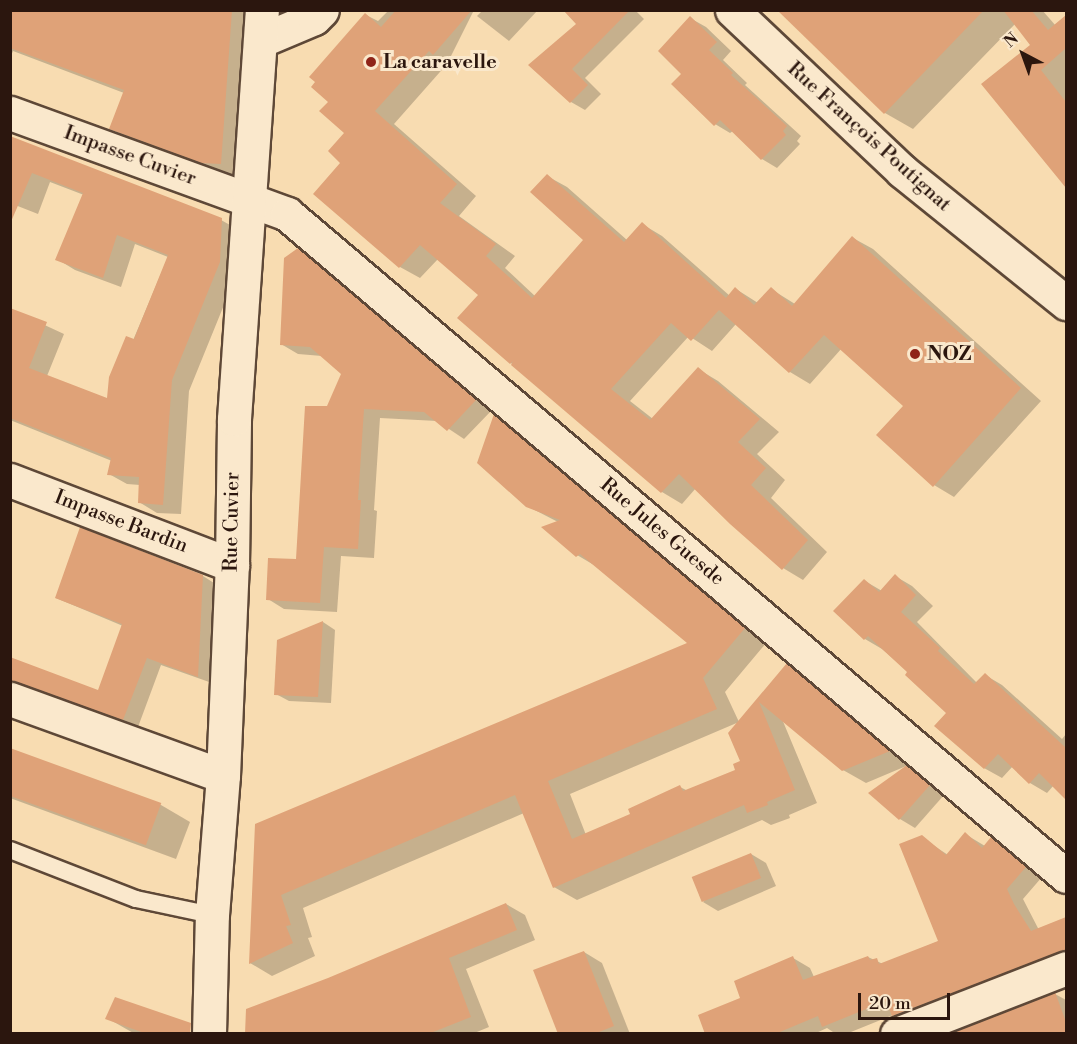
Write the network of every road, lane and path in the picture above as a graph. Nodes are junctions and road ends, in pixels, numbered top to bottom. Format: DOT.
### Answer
graph roads {
  1 [pos="322,10"];
  2 [pos="732,10"];
  3 [pos="262,25"];
  4 [pos="10,113"];
  5 [pos="250,200"];
  6 [pos="1066,303"];
  7 [pos="10,480"];
  8 [pos="232,565"];
  9 [pos="10,699"];
  10 [pos="223,776"];
  11 [pos="10,850"];
  12 [pos="1066,876"];
  13 [pos="212,915"];
  14 [pos="1066,968"];
  15 [pos="209,1034"];
  16 [pos="897,1034"];
  1 -- 3 [label="street"];
  2 -- 6 [label="street, Rue François Poutignat"];
  3 -- 5 [label="street, Rue Cuvier"];
  4 -- 5 [label="street, Impasse Cuvier"];
  5 -- 8 [label="street, Rue Cuvier"];
  5 -- 12 [label="street, Rue Jules Guesde"];
  7 -- 8 [label="street, Impasse Bardin"];
  8 -- 10 [label="street, Rue Cuvier"];
  9 -- 10 [label="street"];
  10 -- 13 [label="street, Rue Cuvier"];
  11 -- 13 [label="lane"];
  13 -- 15 [label="street, Rue Cuvier"];
  14 -- 16 [label="street"];
}
